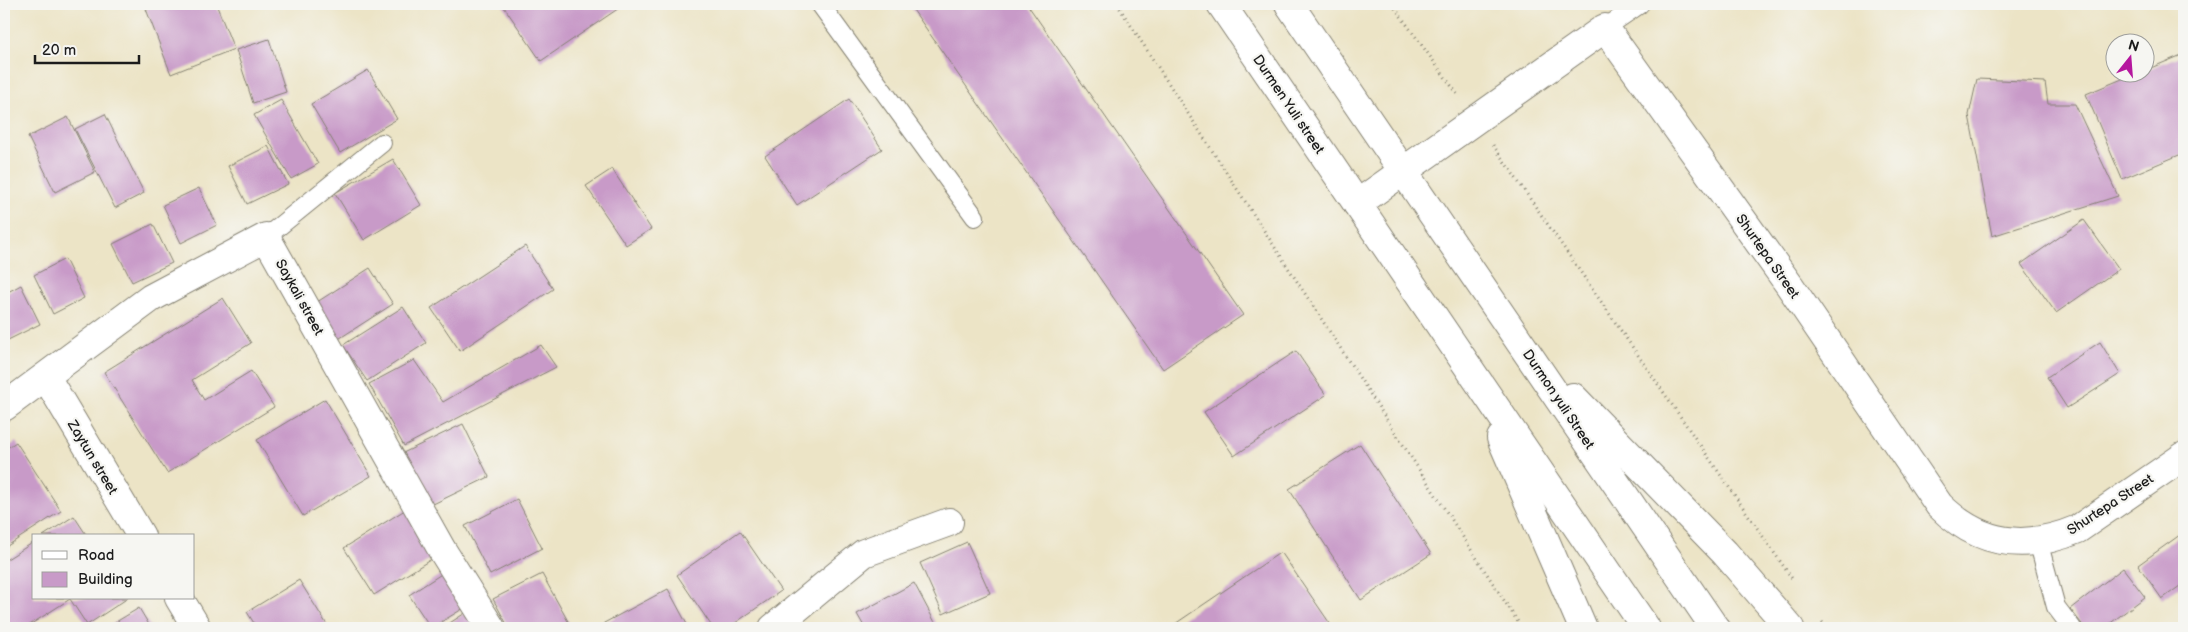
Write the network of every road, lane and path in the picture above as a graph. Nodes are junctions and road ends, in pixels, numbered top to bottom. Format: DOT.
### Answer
graph roads {
  1 [pos="820,4"];
  2 [pos="1117,4"];
  3 [pos="1220,4"];
  4 [pos="1289,4"];
  5 [pos="1392,4"];
  6 [pos="1640,4"];
  7 [pos="1605,28"];
  8 [pos="1475,119"];
  9 [pos="382,143"];
  10 [pos="1402,170"];
  11 [pos="1357,204"];
  12 [pos="974,217"];
  13 [pos="266,236"];
  14 [pos="1522,344"];
  15 [pos="1475,377"];
  16 [pos="46,378"];
  17 [pos="4,407"];
  18 [pos="2184,456"];
  19 [pos="949,522"];
  20 [pos="140,534"];
  21 [pos="2038,541"];
  22 [pos="1798,587"];
  23 [pos="179,600"];
  24 [pos="1821,620"];
  25 [pos="197,628"];
  26 [pos="491,628"];
  27 [pos="773,628"];
  28 [pos="1522,628"];
  29 [pos="1583,628"];
  30 [pos="1646,628"];
  31 [pos="1715,628"];
  32 [pos="1790,628"];
  33 [pos="1827,628"];
  34 [pos="2072,628"];
  1 -- 12 [label="lane"];
  2 -- 28 [label="path"];
  3 -- 11 [label="street, Durmen Yuli street"];
  4 -- 10 [label="street"];
  5 -- 8 [label="path"];
  6 -- 7 [label="lane"];
  7 -- 8 [label="street"];
  7 -- 21 [label="street, Shurtepa Street"];
  8 -- 10 [label="street"];
  8 -- 22 [label="path"];
  9 -- 13 [label="lane"];
  10 -- 11 [label="street"];
  10 -- 14 [label="street, Durmon yuli Street"];
  11 -- 15 [label="street"];
  13 -- 16 [label="street"];
  13 -- 26 [label="street, Saykali street"];
  14 -- 31 [label="street, Durmon yuli Street"];
  14 -- 32 [label="street"];
  15 -- 29 [label="street"];
  15 -- 30 [label="street"];
  16 -- 17 [label="street"];
  16 -- 20 [label="street, Zaytun street"];
  18 -- 21 [label="street, Shurtepa Street"];
  19 -- 27 [label="street"];
  21 -- 34 [label="lane"];
  23 -- 25 [label="street"];
  24 -- 33 [label="path"];
}
